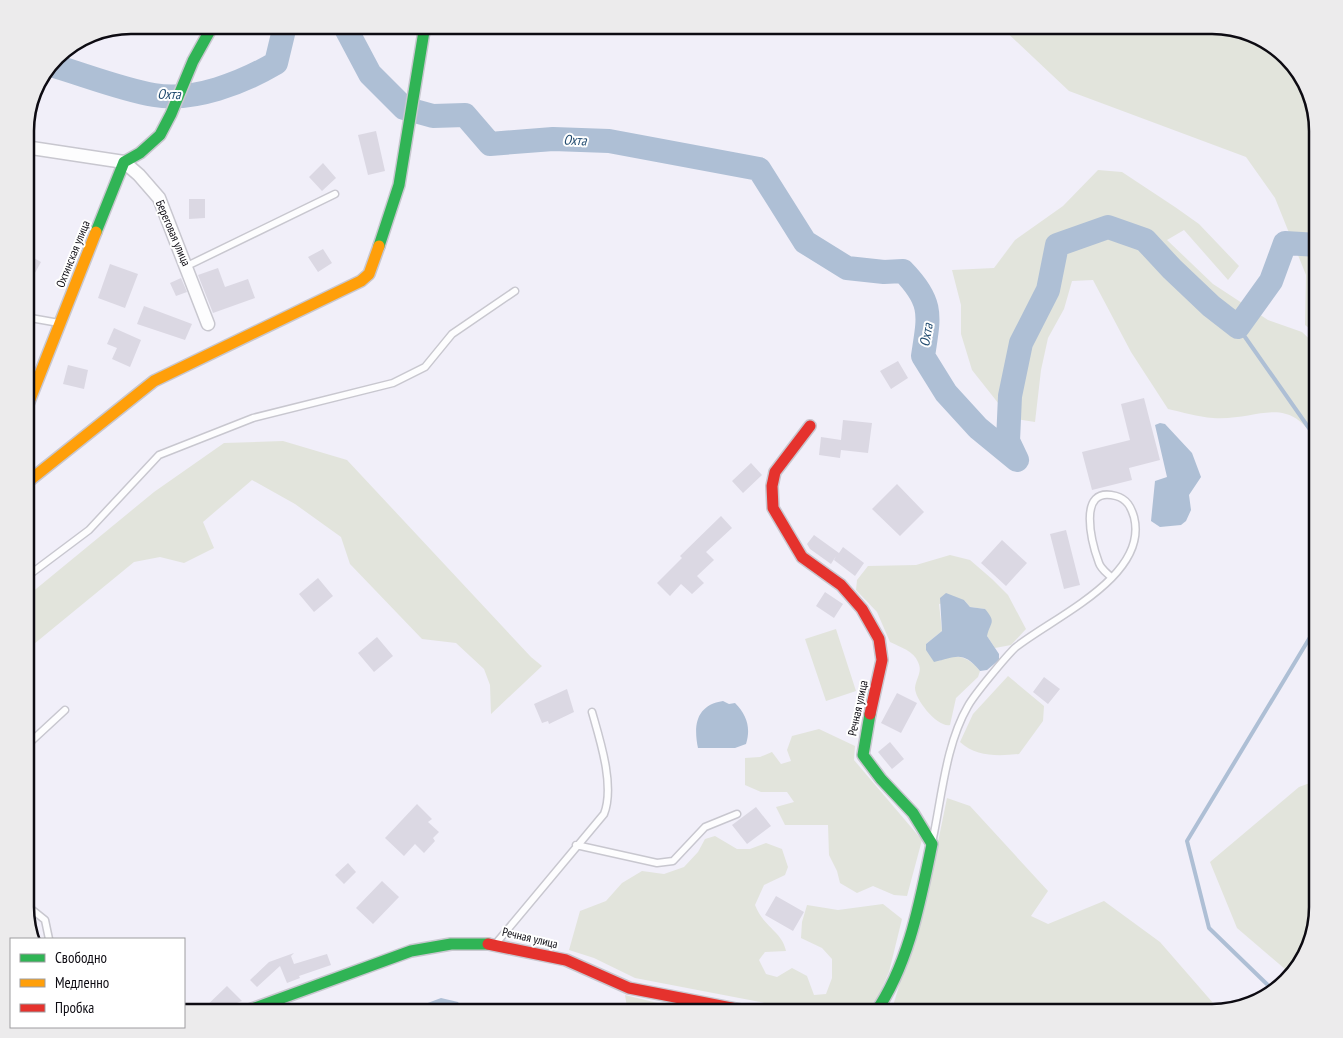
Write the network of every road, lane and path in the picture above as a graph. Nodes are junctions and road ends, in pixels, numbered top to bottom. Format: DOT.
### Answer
graph roads {
  1 [pos="208,34"];
  2 [pos="424,34"];
  3 [pos="34,148"];
  4 [pos="124,162"];
  5 [pos="335,194"];
  6 [pos="187,266"];
  7 [pos="515,291"];
  8 [pos="34,319"];
  9 [pos="60,323"];
  10 [pos="208,324"];
  11 [pos="34,389"];
  12 [pos="810,426"];
  13 [pos="34,477"];
  14 [pos="34,571"];
  15 [pos="1111,577"];
  16 [pos="65,710"];
  17 [pos="592,712"];
  18 [pos="34,739"];
  19 [pos="737,814"];
  20 [pos="932,844"];
  21 [pos="576,846"];
  22 [pos="34,911"];
  23 [pos="49,938"];
  24 [pos="496,944"];
  25 [pos="265,1004"];
  26 [pos="704,1004"];
  27 [pos="883,1004"];
  1 -- 4 [label="street"];
  2 -- 13 [label="street"];
  3 -- 4 [label="street"];
  4 -- 6 [label="street, Береговая улица"];
  4 -- 9 [label="street, Охтинская улица"];
  5 -- 6 [label="lane"];
  6 -- 10 [label="street, Береговая улица"];
  7 -- 14 [label="lane"];
  8 -- 9 [label="lane"];
  9 -- 11 [label="street, Охтинская улица"];
  12 -- 20 [label="street, Речная улица"];
  15 -- 15 [label="lane"];
  15 -- 20 [label="lane"];
  16 -- 18 [label="lane"];
  17 -- 21 [label="lane"];
  19 -- 21 [label="lane"];
  20 -- 27 [label="street"];
  21 -- 24 [label="lane"];
  22 -- 23 [label="lane"];
  24 -- 25 [label="street, Речная улица"];
  24 -- 26 [label="street, Речная улица"];
}
